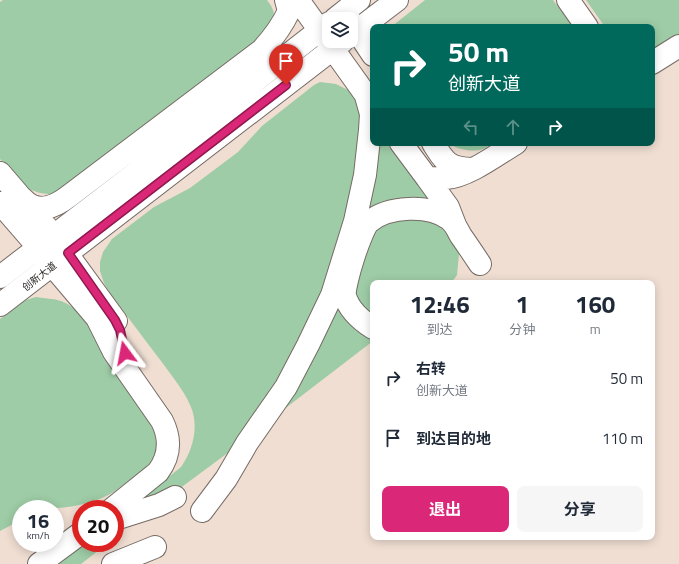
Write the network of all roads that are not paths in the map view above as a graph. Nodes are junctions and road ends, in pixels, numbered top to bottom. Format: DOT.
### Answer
graph roads {
  1 [pos="286,0"];
  2 [pos="298,0"];
  3 [pos="397,0"];
  4 [pos="568,0"];
  5 [pos="322,13"];
  6 [pos="358,17"];
  7 [pos="585,24"];
  8 [pos="322,39"];
  9 [pos="358,40"];
  10 [pos="322,41"];
  11 [pos="679,46"];
  12 [pos="351,48"];
  13 [pos="370,52"];
  14 [pos="655,60"];
  15 [pos="370,101"];
  16 [pos="370,130"];
  17 [pos="403,146"];
  18 [pos="435,146"];
  19 [pos="511,146"];
  20 [pos="472,169"];
  21 [pos="0,173"];
  22 [pos="427,178"];
  23 [pos="0,203"];
  24 [pos="28,205"];
  25 [pos="457,229"];
  26 [pos="46,242"];
  27 [pos="60,259"];
  28 [pos="480,264"];
  29 [pos="0,277"];
  30 [pos="0,305"];
  31 [pos="370,326"];
  32 [pos="175,497"];
  33 [pos="123,500"];
  34 [pos="202,511"];
  35 [pos="124,516"];
  36 [pos="72,540"];
  37 [pos="155,547"];
  38 [pos="39,564"];
  39 [pos="113,564"];
  1 -- 24 [label="street"];
  2 -- 5 [label="street"];
  3 -- 6 [label="street, 创新大道"];
  4 -- 7 [label="street"];
  8 -- 26 [label="street, 创新大道"];
  9 -- 13 [label="street"];
  10 -- 27 [label="street, 创新大道"];
  11 -- 14 [label="street"];
  12 -- 15 [label="street"];
  16 -- 34 [label="street"];
  17 -- 22 [label="street"];
  18 -- 20 [label="street"];
  19 -- 20 [label="street"];
  20 -- 22 [label="street"];
  21 -- 24 [label="street"];
  22 -- 25 [label="street"];
  23 -- 26 [label="street"];
  24 -- 26 [label="street"];
  25 -- 28 [label="street"];
  25 -- 31 [label="street"];
  26 -- 27 [label="street"];
  26 -- 29 [label="street, 创新大道"];
  27 -- 30 [label="street, 创新大道"];
  27 -- 33 [label="street"];
  32 -- 35 [label="street"];
  36 -- 38 [label="street"];
  37 -- 39 [label="street"];
}
